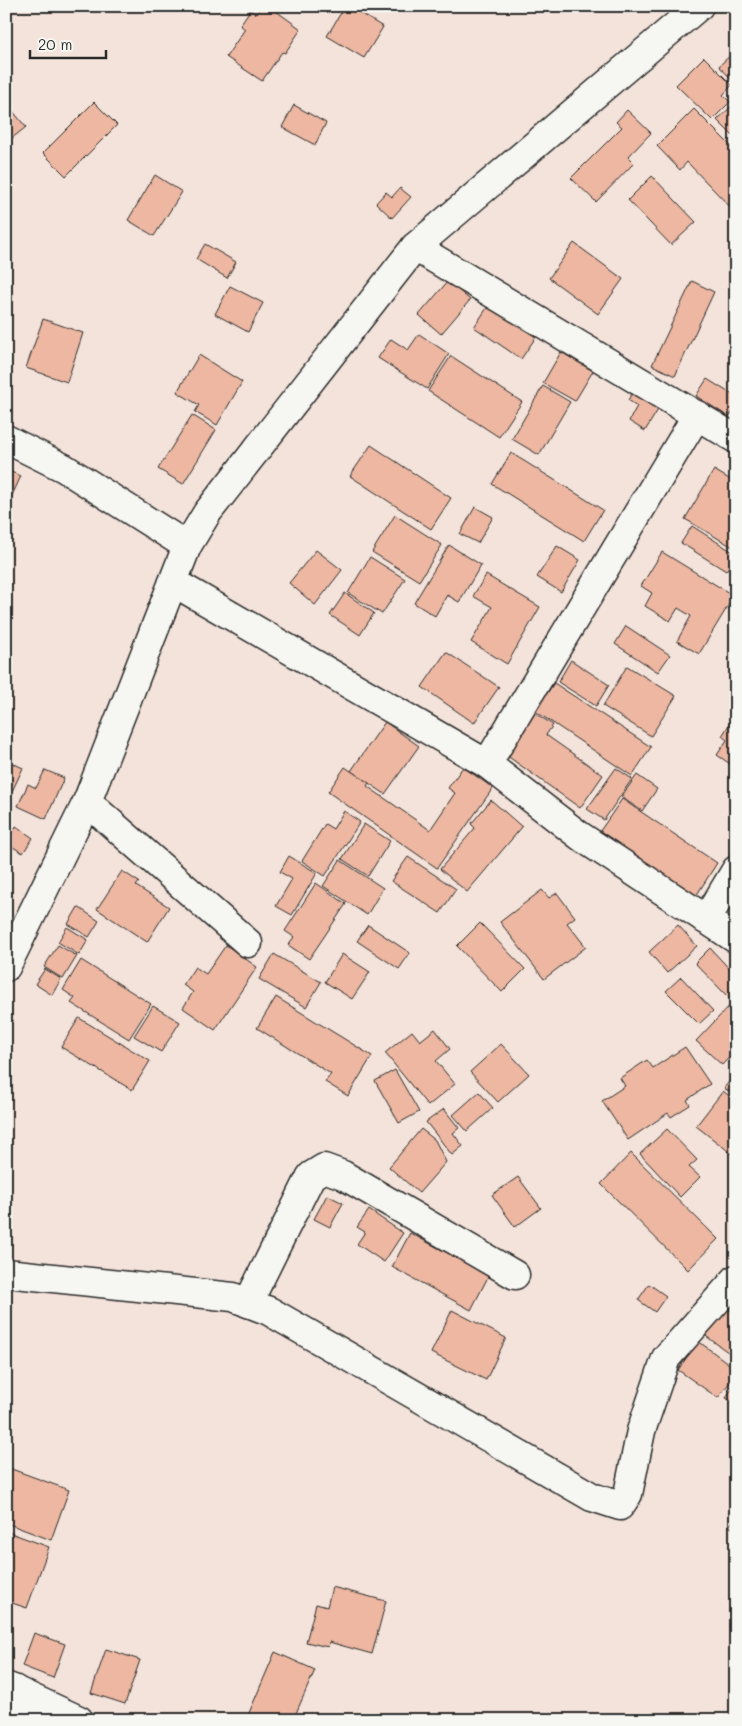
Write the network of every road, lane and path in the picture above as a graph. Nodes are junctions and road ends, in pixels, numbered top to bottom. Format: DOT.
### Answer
graph roads {
  1 [pos="699,6"];
  2 [pos="415,247"];
  3 [pos="697,415"];
  4 [pos="6,439"];
  5 [pos="736,439"];
  6 [pos="187,546"];
  7 [pos="173,582"];
  8 [pos="487,764"];
  9 [pos="87,802"];
  10 [pos="736,870"];
  11 [pos="706,920"];
  12 [pos="736,939"];
  13 [pos="248,943"];
  14 [pos="6,967"];
  15 [pos="6,1272"];
  16 [pos="516,1275"];
  17 [pos="736,1279"];
  18 [pos="248,1303"];
  19 [pos="10,1688"];
  20 [pos="23,1720"];
  21 [pos="79,1720"];
  1 -- 2 [label="street"];
  2 -- 3 [label="street"];
  2 -- 6 [label="street"];
  3 -- 5 [label="street"];
  3 -- 8 [label="street"];
  4 -- 6 [label="street"];
  6 -- 7 [label="street"];
  7 -- 8 [label="street"];
  7 -- 9 [label="street"];
  8 -- 11 [label="street"];
  9 -- 13 [label="street"];
  9 -- 14 [label="street"];
  10 -- 11 [label="street"];
  11 -- 12 [label="street"];
  15 -- 18 [label="street"];
  16 -- 18 [label="street"];
  17 -- 18 [label="street"];
  19 -- 20 [label="street"];
  19 -- 21 [label="street"];
}
